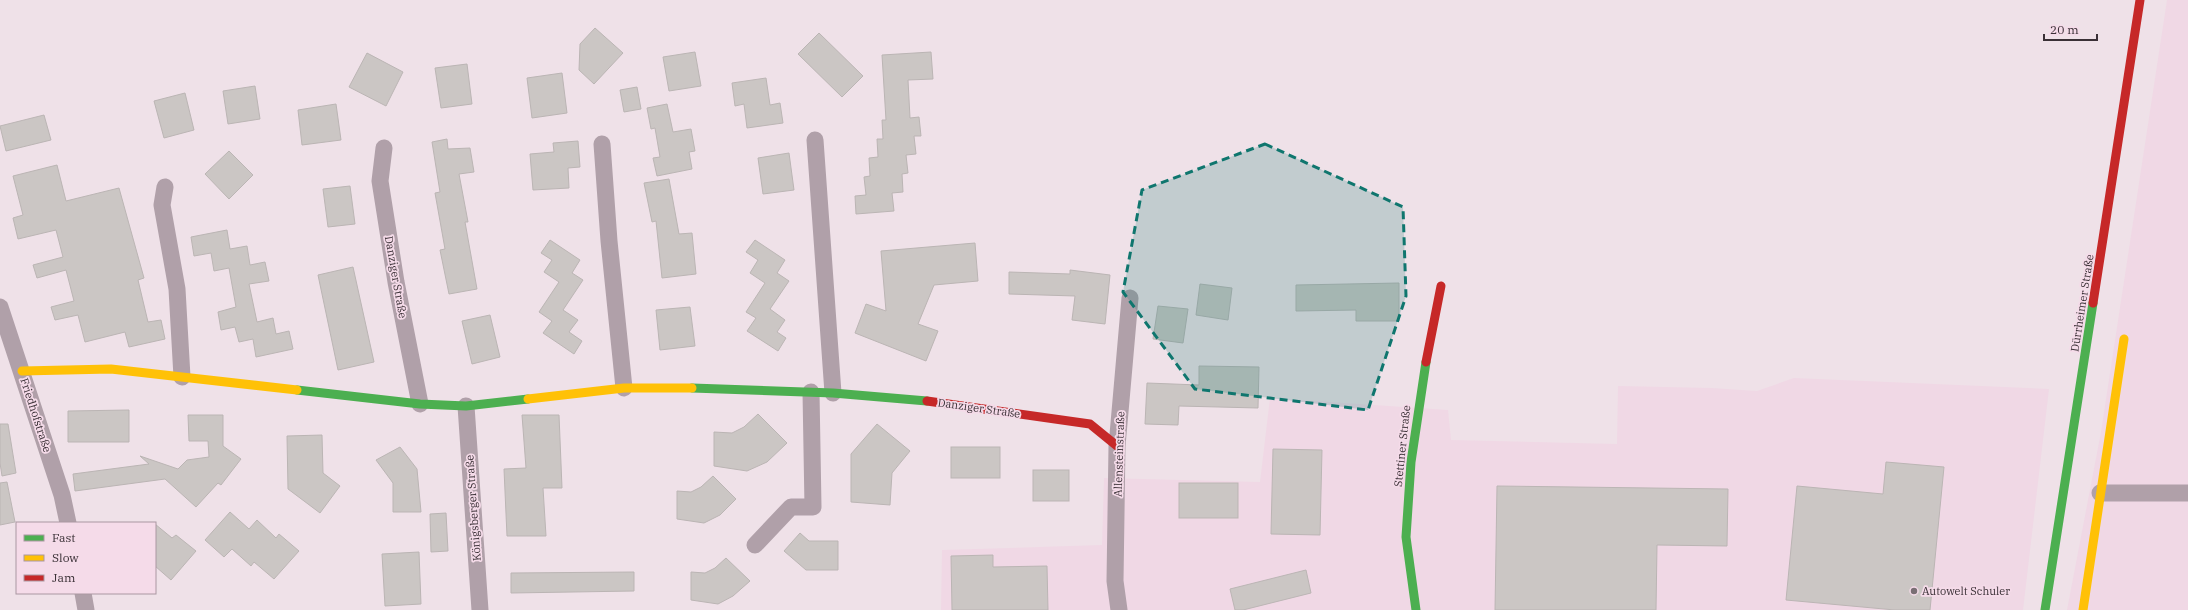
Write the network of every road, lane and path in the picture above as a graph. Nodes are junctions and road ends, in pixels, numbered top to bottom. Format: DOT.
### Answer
graph roads {
  1 [pos="2140,0"];
  2 [pos="815,140"];
  3 [pos="602,144"];
  4 [pos="384,148"];
  5 [pos="165,187"];
  6 [pos="1441,286"];
  7 [pos="1130,298"];
  8 [pos="0,307"];
  9 [pos="2124,339"];
  10 [pos="22,371"];
  11 [pos="182,377"];
  12 [pos="624,388"];
  13 [pos="811,392"];
  14 [pos="833,393"];
  15 [pos="420,404"];
  16 [pos="466,406"];
  17 [pos="1117,446"];
  18 [pos="2100,493"];
  19 [pos="2188,493"];
  20 [pos="68,522"];
  21 [pos="755,545"];
  22 [pos="82,594"];
  23 [pos="86,610"];
  24 [pos="480,610"];
  25 [pos="1119,610"];
  26 [pos="1416,610"];
  27 [pos="2044,610"];
  28 [pos="2083,610"];
  1 -- 27 [label="street, Dürrheimer Straße"];
  2 -- 14 [label="street"];
  3 -- 12 [label="street"];
  4 -- 15 [label="street, Danziger Straße"];
  5 -- 11 [label="street"];
  6 -- 26 [label="street, Stettiner Straße"];
  7 -- 17 [label="street, Allensteinstraße"];
  8 -- 10 [label="street, Friedhofstraße"];
  9 -- 18 [label="street"];
  10 -- 11 [label="street, Danziger Straße"];
  10 -- 20 [label="street, Friedhofstraße"];
  11 -- 15 [label="street, Danziger Straße"];
  12 -- 13 [label="street, Danziger Straße"];
  12 -- 16 [label="street, Danziger Straße"];
  13 -- 14 [label="street, Danziger Straße"];
  13 -- 21 [label="street"];
  14 -- 17 [label="street, Danziger Straße"];
  15 -- 16 [label="street, Danziger Straße"];
  16 -- 24 [label="street, Königsberger Straße"];
  17 -- 25 [label="street, Allensteinstraße"];
  18 -- 19 [label="street"];
  18 -- 28 [label="street"];
  22 -- 23 [label="street"];
}
